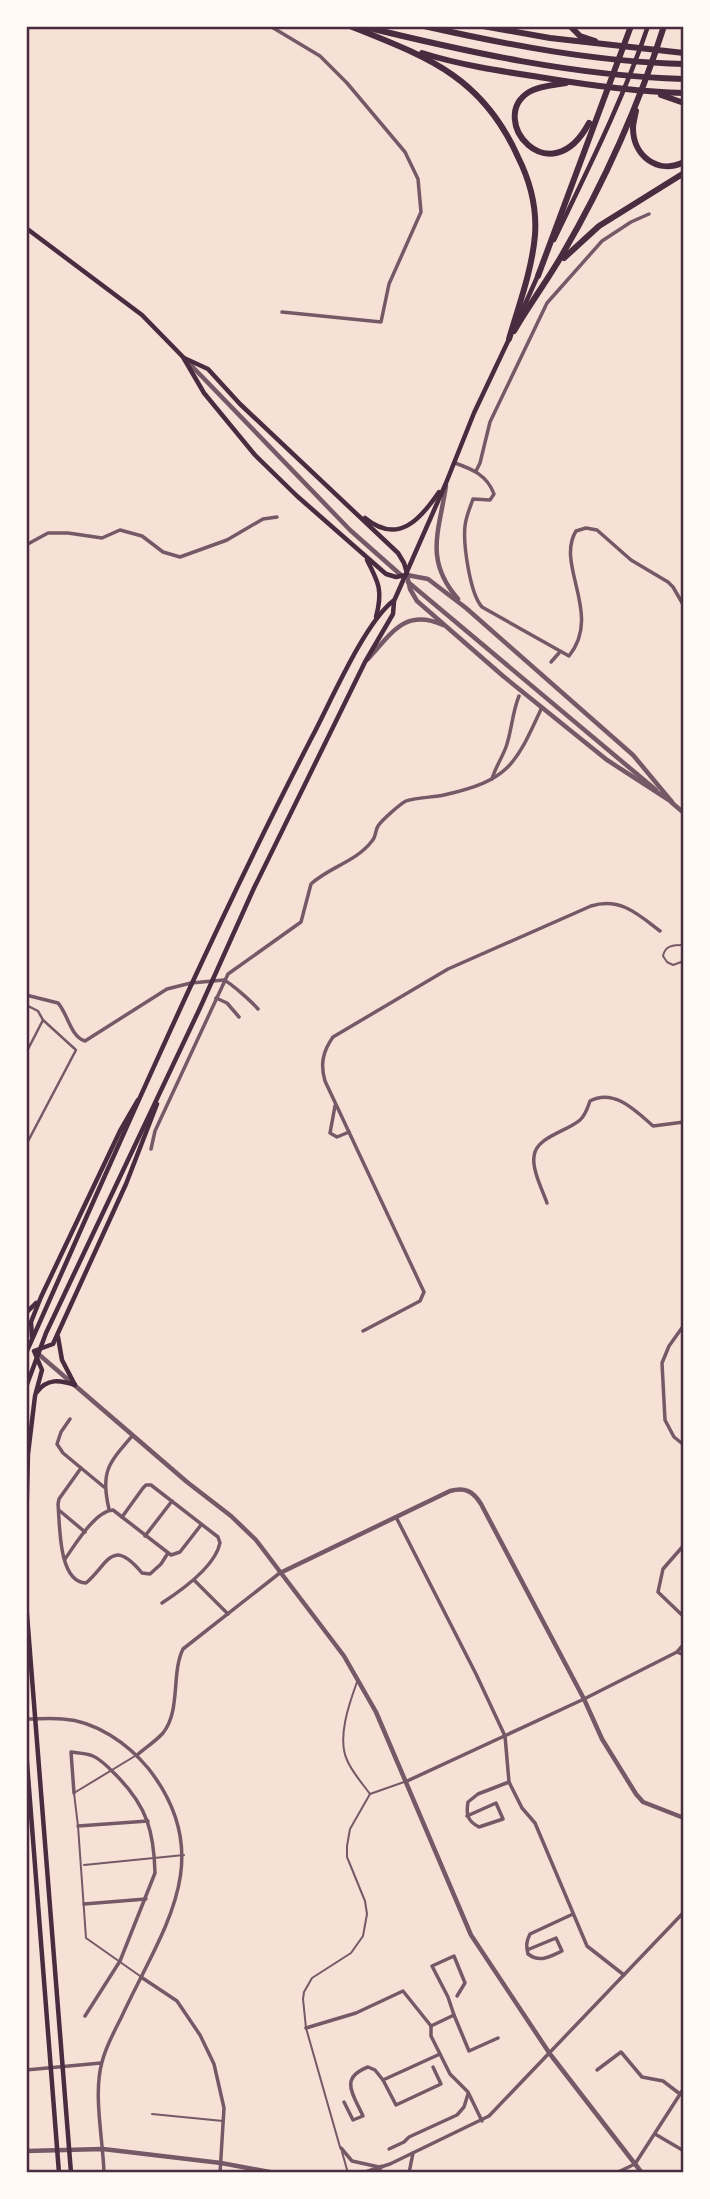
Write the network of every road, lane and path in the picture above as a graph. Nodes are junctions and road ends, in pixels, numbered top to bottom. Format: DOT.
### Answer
graph roads {
  1 [pos="270,26"];
  2 [pos="350,26"];
  3 [pos="362,26"];
  4 [pos="424,26"];
  5 [pos="483,26"];
  6 [pos="570,26"];
  7 [pos="648,26"];
  8 [pos="664,26"];
  9 [pos="629,29"];
  10 [pos="391,42"];
  11 [pos="611,45"];
  12 [pos="682,53"];
  13 [pos="684,64"];
  14 [pos="684,79"];
  15 [pos="570,83"];
  16 [pos="653,92"];
  17 [pos="684,93"];
  18 [pos="638,102"];
  19 [pos="600,103"];
  20 [pos="684,103"];
  21 [pos="684,162"];
  22 [pos="684,173"];
  23 [pos="649,214"];
  24 [pos="26,228"];
  25 [pos="538,276"];
  26 [pos="537,293"];
  27 [pos="282,312"];
  28 [pos="509,339"];
  29 [pos="183,357"];
  30 [pos="454,462"];
  31 [pos="476,471"];
  32 [pos="446,483"];
  33 [pos="341,498"];
  34 [pos="277,517"];
  35 [pos="26,545"];
  36 [pos="365,556"];
  37 [pos="406,577"];
  38 [pos="394,601"];
  39 [pos="684,606"];
  40 [pos="466,608"];
  41 [pos="374,623"];
  42 [pos="447,627"];
  43 [pos="559,652"];
  44 [pos="365,662"];
  45 [pos="551,662"];
  46 [pos="519,696"];
  47 [pos="542,707"];
  48 [pos="492,779"];
  49 [pos="672,802"];
  50 [pos="684,813"];
  51 [pos="660,931"];
  52 [pos="684,945"];
  53 [pos="684,961"];
  54 [pos="224,981"];
  55 [pos="26,995"];
  56 [pos="216,998"];
  57 [pos="26,1005"];
  58 [pos="258,1009"];
  59 [pos="239,1017"];
  60 [pos="43,1020"];
  61 [pos="26,1053"];
  62 [pos="151,1077"];
  63 [pos="164,1083"];
  64 [pos="336,1104"];
  65 [pos="684,1122"];
  66 [pos="349,1132"];
  67 [pos="26,1145"];
  68 [pos="152,1149"];
  69 [pos="547,1203"];
  70 [pos="41,1297"];
  71 [pos="26,1313"];
  72 [pos="684,1325"];
  73 [pos="59,1331"];
  74 [pos="363,1331"];
  75 [pos="26,1343"];
  76 [pos="34,1351"];
  77 [pos="26,1352"];
  78 [pos="75,1385"];
  79 [pos="26,1387"];
  80 [pos="35,1396"];
  81 [pos="70,1419"];
  82 [pos="133,1435"];
  83 [pos="684,1446"];
  84 [pos="81,1468"];
  85 [pos="104,1487"];
  86 [pos="172,1501"];
  87 [pos="58,1509"];
  88 [pos="109,1509"];
  89 [pos="122,1517"];
  90 [pos="396,1517"];
  91 [pos="201,1525"];
  92 [pos="26,1532"];
  93 [pos="85,1532"];
  94 [pos="145,1536"];
  95 [pos="684,1545"];
  96 [pos="168,1553"];
  97 [pos="65,1559"];
  98 [pos="282,1572"];
  99 [pos="194,1580"];
  100 [pos="26,1602"];
  101 [pos="162,1603"];
  102 [pos="228,1614"];
  103 [pos="684,1617"];
  104 [pos="684,1644"];
  105 [pos="677,1652"];
  106 [pos="684,1655"];
  107 [pos="359,1679"];
  108 [pos="584,1699"];
  109 [pos="26,1719"];
  110 [pos="505,1736"];
  111 [pos="26,1750"];
  112 [pos="137,1755"];
  113 [pos="112,1770"];
  114 [pos="405,1782"];
  115 [pos="509,1782"];
  116 [pos="74,1793"];
  117 [pos="370,1794"];
  118 [pos="467,1816"];
  119 [pos="684,1818"];
  120 [pos="148,1821"];
  121 [pos="78,1826"];
  122 [pos="184,1855"];
  123 [pos="155,1857"];
  124 [pos="81,1865"];
  125 [pos="146,1899"];
  126 [pos="83,1904"];
  127 [pos="684,1913"];
  128 [pos="573,1914"];
  129 [pos="527,1950"];
  130 [pos="120,1961"];
  131 [pos="624,1975"];
  132 [pos="141,1977"];
  133 [pos="457,1996"];
  134 [pos="454,2015"];
  135 [pos="85,2016"];
  136 [pos="431,2026"];
  137 [pos="306,2028"];
  138 [pos="498,2038"];
  139 [pos="440,2054"];
  140 [pos="550,2054"];
  141 [pos="101,2063"];
  142 [pos="433,2067"];
  143 [pos="26,2070"];
  144 [pos="597,2070"];
  145 [pos="383,2080"];
  146 [pos="468,2092"];
  147 [pos="682,2092"];
  148 [pos="344,2102"];
  149 [pos="152,2114"];
  150 [pos="224,2121"];
  151 [pos="482,2121"];
  152 [pos="655,2134"];
  153 [pos="341,2148"];
  154 [pos="103,2149"];
  155 [pos="389,2149"];
  156 [pos="26,2151"];
  157 [pos="684,2151"];
  158 [pos="412,2153"];
  159 [pos="221,2163"];
  160 [pos="635,2164"];
  161 [pos="26,2165"];
  162 [pos="381,2167"];
  163 [pos="59,2171"];
  164 [pos="71,2171"];
  165 [pos="27,2173"];
  166 [pos="104,2173"];
  167 [pos="220,2173"];
  168 [pos="275,2173"];
  169 [pos="348,2173"];
  170 [pos="362,2173"];
  171 [pos="374,2173"];
  172 [pos="409,2173"];
  173 [pos="616,2173"];
  174 [pos="642,2173"];
  1 -- 27 [label="street"];
  2 -- 10 [label="highway"];
  3 -- 14 [label="highway"];
  4 -- 13 [label="highway"];
  5 -- 11 [label="highway"];
  6 -- 11 [label="highway"];
  7 -- 25 [label="main road"];
  8 -- 18 [label="highway"];
  9 -- 19 [label="highway"];
  10 -- 15 [label="highway"];
  10 -- 28 [label="highway"];
  11 -- 12 [label="highway"];
  15 -- 16 [label="highway"];
  15 -- 19 [label="highway"];
  16 -- 17 [label="highway"];
  16 -- 20 [label="highway"];
  18 -- 21 [label="highway"];
  18 -- 26 [label="highway"];
  19 -- 25 [label="highway"];
  22 -- 26 [label="highway"];
  23 -- 31 [label="street"];
  24 -- 29 [label="main road"];
  25 -- 28 [label="main road"];
  26 -- 28 [label="highway"];
  28 -- 30 [label="main road"];
  29 -- 33 [label="main road"];
  29 -- 36 [label="main road"];
  29 -- 37 [label="street"];
  30 -- 31 [label="street"];
  30 -- 32 [label="main road"];
  31 -- 43 [label="street"];
  32 -- 33 [label="main road"];
  32 -- 37 [label="main road"];
  32 -- 40 [label="street"];
  33 -- 37 [label="main road"];
  34 -- 35 [label="street"];
  36 -- 37 [label="main road"];
  36 -- 41 [label="main road"];
  37 -- 38 [label="main road"];
  37 -- 40 [label="street"];
  37 -- 42 [label="street"];
  37 -- 49 [label="street"];
  38 -- 41 [label="main road"];
  38 -- 44 [label="main road"];
  39 -- 43 [label="street"];
  40 -- 49 [label="street"];
  41 -- 62 [label="main road"];
  42 -- 44 [label="street"];
  42 -- 47 [label="street"];
  43 -- 45 [label="street"];
  44 -- 63 [label="main road"];
  46 -- 48 [label="street"];
  47 -- 48 [label="street"];
  47 -- 49 [label="street"];
  48 -- 54 [label="street"];
  49 -- 50 [label="street"];
  51 -- 64 [label="street"];
  52 -- 53 [label="lane"];
  54 -- 55 [label="street"];
  54 -- 56 [label="street"];
  54 -- 58 [label="street"];
  56 -- 59 [label="street"];
  56 -- 68 [label="street"];
  57 -- 60 [label="street"];
  60 -- 61 [label="street"];
  60 -- 67 [label="street"];
  62 -- 70 [label="main road"];
  62 -- 77 [label="main road"];
  63 -- 73 [label="main road"];
  63 -- 79 [label="main road"];
  64 -- 66 [label="street"];
  64 -- 66 [label="street"];
  65 -- 69 [label="street"];
  66 -- 74 [label="street"];
  70 -- 71 [label="main road"];
  70 -- 76 [label="main road"];
  72 -- 83 [label="street"];
  73 -- 76 [label="main road"];
  73 -- 78 [label="main road"];
  75 -- 76 [label="street"];
  76 -- 77 [label="main road"];
  76 -- 78 [label="street"];
  76 -- 80 [label="main road"];
  78 -- 80 [label="main road"];
  78 -- 82 [label="street"];
  80 -- 92 [label="main road"];
  81 -- 84 [label="street"];
  82 -- 85 [label="street"];
  82 -- 98 [label="street"];
  84 -- 85 [label="street"];
  84 -- 87 [label="street"];
  85 -- 88 [label="street"];
  86 -- 89 [label="street"];
  86 -- 91 [label="street"];
  86 -- 94 [label="street"];
  87 -- 93 [label="street"];
  87 -- 97 [label="street"];
  88 -- 89 [label="street"];
  88 -- 93 [label="street"];
  89 -- 94 [label="street"];
  90 -- 98 [label="street"];
  90 -- 108 [label="street"];
  90 -- 110 [label="street"];
  91 -- 96 [label="street"];
  91 -- 99 [label="street"];
  93 -- 97 [label="street"];
  94 -- 96 [label="street"];
  95 -- 103 [label="street"];
  96 -- 97 [label="street"];
  98 -- 102 [label="street"];
  98 -- 107 [label="street"];
  99 -- 101 [label="street"];
  99 -- 102 [label="street"];
  100 -- 164 [label="main road"];
  102 -- 112 [label="street"];
  104 -- 105 [label="street"];
  105 -- 106 [label="street"];
  105 -- 108 [label="street"];
  107 -- 114 [label="street"];
  107 -- 117 [label="lane"];
  108 -- 110 [label="street"];
  108 -- 119 [label="street"];
  109 -- 112 [label="street"];
  110 -- 114 [label="street"];
  110 -- 115 [label="street"];
  111 -- 163 [label="main road"];
  112 -- 113 [label="lane"];
  112 -- 122 [label="street"];
  113 -- 116 [label="lane"];
  113 -- 116 [label="street"];
  113 -- 120 [label="street"];
  114 -- 117 [label="lane"];
  114 -- 140 [label="street"];
  115 -- 118 [label="street"];
  115 -- 128 [label="street"];
  116 -- 121 [label="lane"];
  117 -- 137 [label="lane"];
  118 -- 118 [label="street"];
  120 -- 121 [label="street"];
  120 -- 123 [label="street"];
  121 -- 124 [label="lane"];
  122 -- 123 [label="lane"];
  122 -- 132 [label="street"];
  123 -- 124 [label="lane"];
  123 -- 125 [label="street"];
  124 -- 126 [label="lane"];
  125 -- 126 [label="street"];
  125 -- 130 [label="street"];
  126 -- 130 [label="lane"];
  127 -- 131 [label="street"];
  128 -- 129 [label="street"];
  128 -- 131 [label="street"];
  129 -- 129 [label="street"];
  130 -- 132 [label="lane"];
  130 -- 135 [label="street"];
  131 -- 140 [label="street"];
  132 -- 141 [label="street"];
  132 -- 150 [label="street"];
  133 -- 134 [label="street"];
  134 -- 136 [label="street"];
  134 -- 138 [label="street"];
  136 -- 137 [label="street"];
  136 -- 139 [label="street"];
  137 -- 153 [label="lane"];
  139 -- 145 [label="street"];
  139 -- 146 [label="street"];
  140 -- 151 [label="street"];
  140 -- 160 [label="street"];
  141 -- 143 [label="street"];
  141 -- 154 [label="street"];
  142 -- 145 [label="street"];
  144 -- 147 [label="street"];
  145 -- 148 [label="street"];
  146 -- 151 [label="street"];
  146 -- 155 [label="street"];
  147 -- 152 [label="street"];
  149 -- 150 [label="lane"];
  150 -- 159 [label="street"];
  151 -- 158 [label="street"];
  152 -- 157 [label="street"];
  152 -- 160 [label="street"];
  153 -- 162 [label="street"];
  153 -- 169 [label="lane"];
  154 -- 156 [label="street"];
  154 -- 159 [label="street"];
  154 -- 166 [label="street"];
  158 -- 162 [label="street"];
  158 -- 172 [label="street"];
  159 -- 167 [label="street"];
  159 -- 168 [label="street"];
  160 -- 173 [label="street"];
  160 -- 174 [label="street"];
  161 -- 165 [label="lane"];
  162 -- 170 [label="street"];
  162 -- 171 [label="street"];
}
